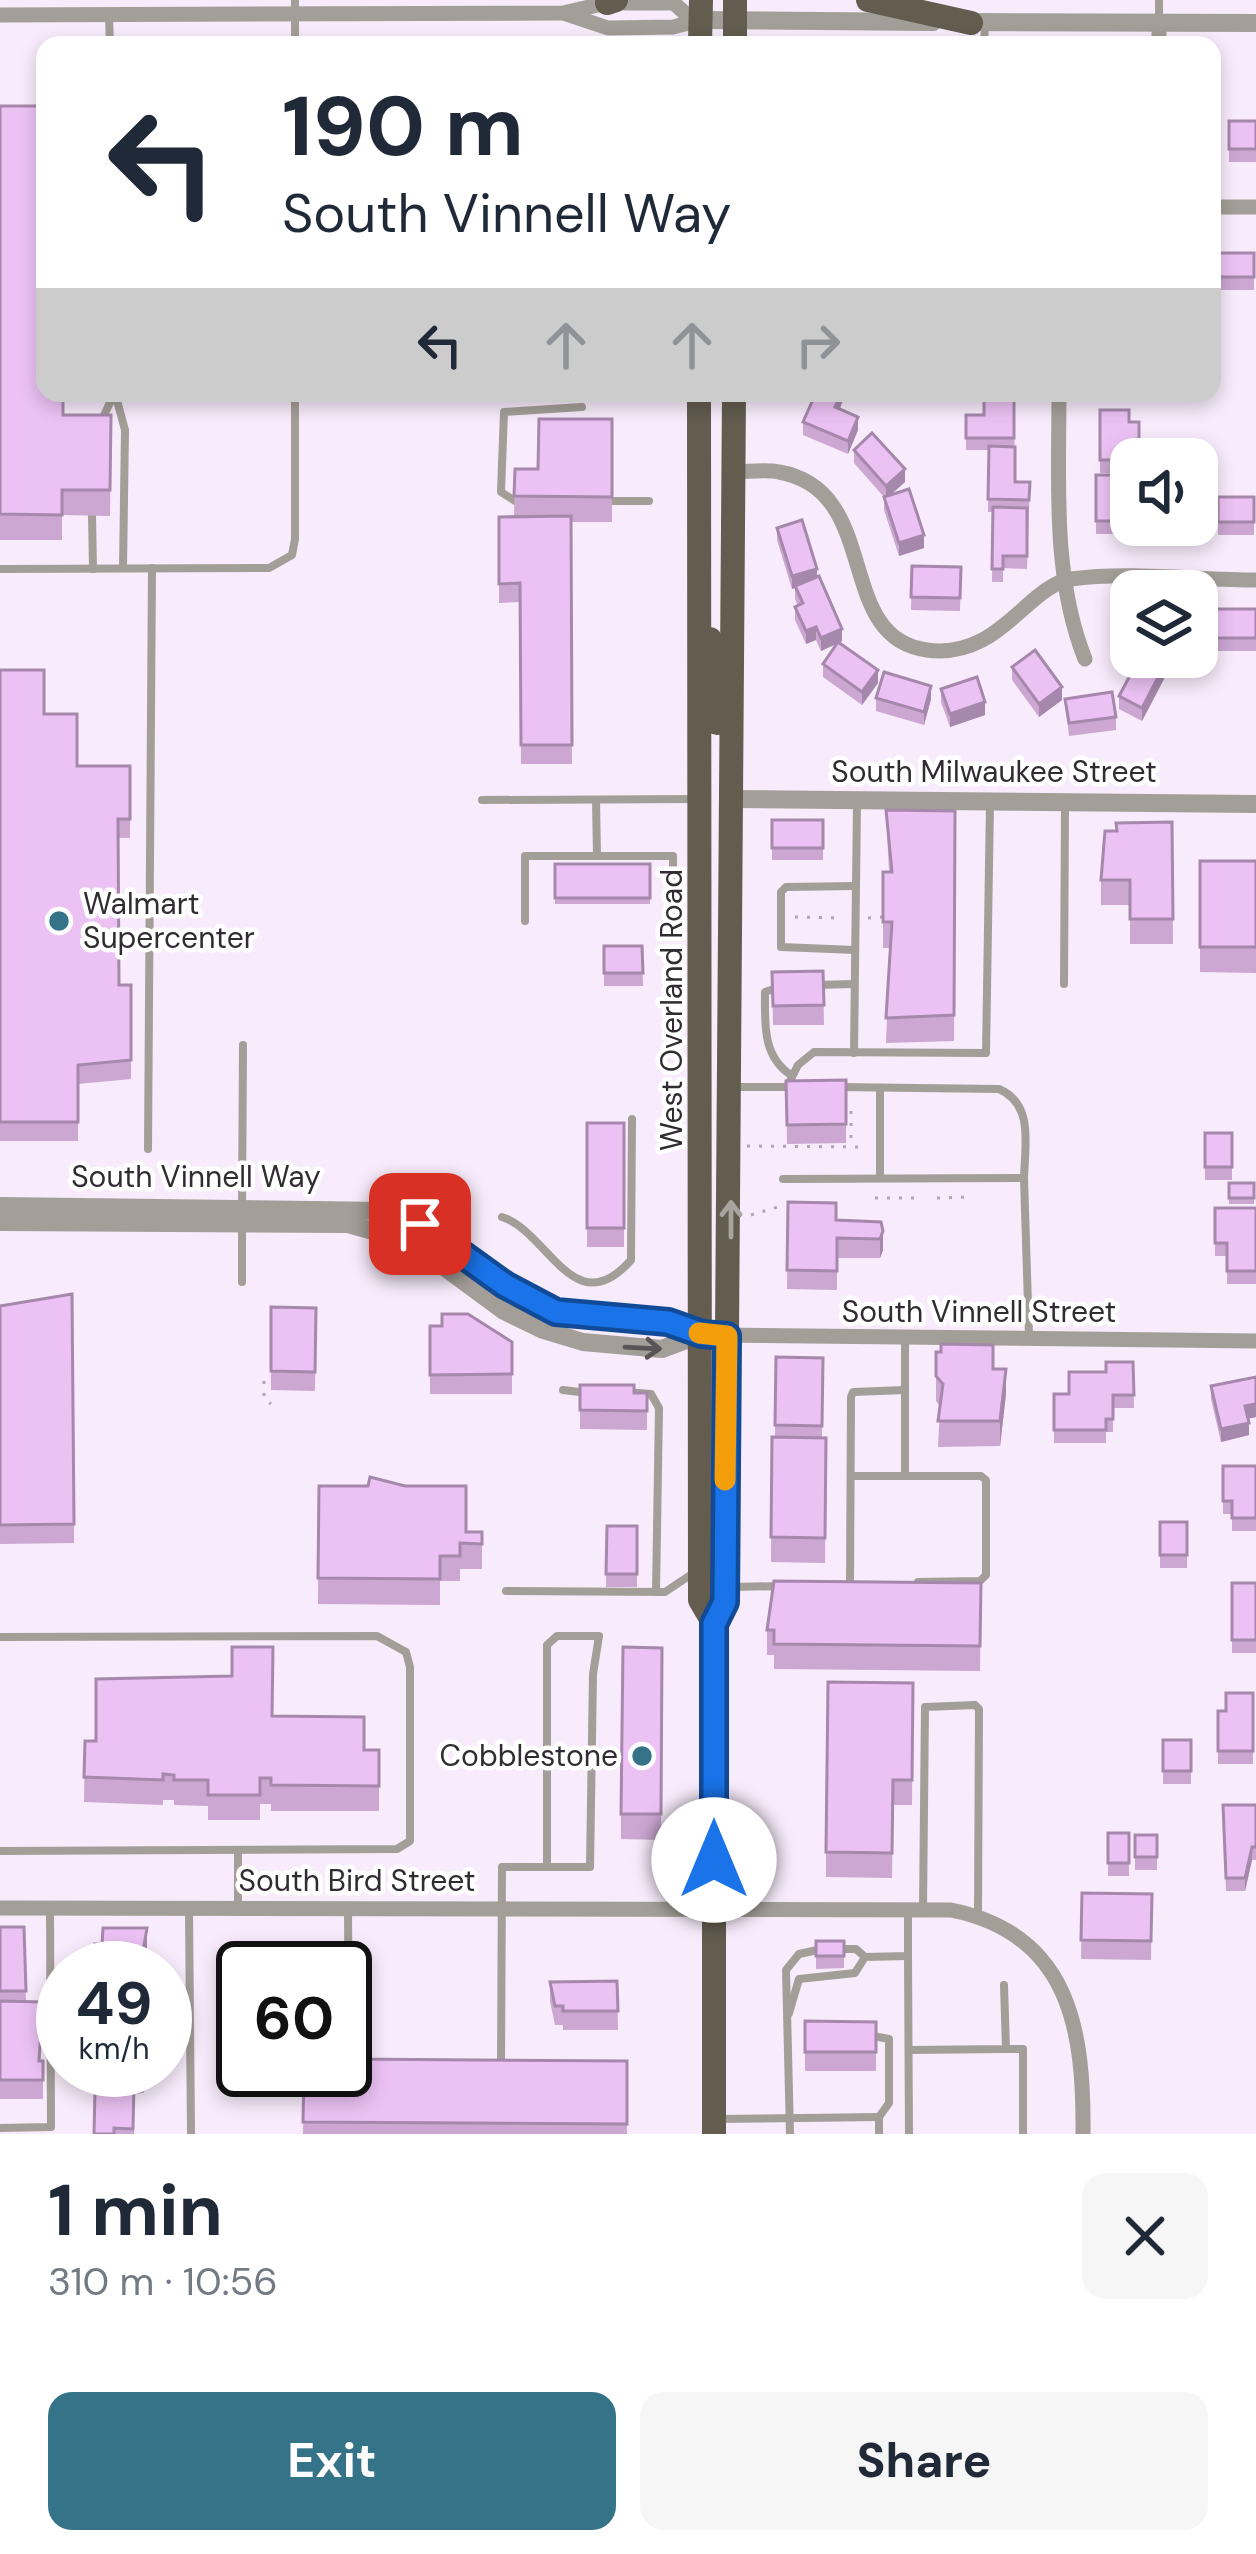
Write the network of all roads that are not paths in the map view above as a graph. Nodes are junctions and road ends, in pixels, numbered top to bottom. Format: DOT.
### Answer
graph roads {
  1 [pos="868,0"];
  2 [pos="1159,0"];
  3 [pos="611,2"];
  4 [pos="296,7"];
  5 [pos="563,13"];
  6 [pos="110,14"];
  7 [pos="0,15"];
  8 [pos="715,19"];
  9 [pos="1159,23"];
  10 [pos="1256,23"];
  11 [pos="980,30"];
  12 [pos="110,36"];
  13 [pos="1159,36"];
  14 [pos="1221,207"];
  15 [pos="1256,207"];
  16 [pos="111,402"];
  17 [pos="117,402"];
  18 [pos="296,402"];
  19 [pos="699,402"];
  20 [pos="719,402"];
  21 [pos="734,402"];
  22 [pos="1059,402"];
  23 [pos="582,407"];
  24 [pos="92,440"];
  25 [pos="733,472"];
  26 [pos="515,501"];
  27 [pos="612,501"];
  28 [pos="650,501"];
  29 [pos="92,515"];
  30 [pos="699,526"];
  31 [pos="123,568"];
  32 [pos="152,568"];
  33 [pos="0,569"];
  34 [pos="93,569"];
  35 [pos="1067,579"];
  36 [pos="698,580"];
  37 [pos="1256,580"];
  38 [pos="1085,659"];
  39 [pos="734,670"];
  40 [pos="703,798"];
  41 [pos="732,799"];
  42 [pos="482,800"];
  43 [pos="596,800"];
  44 [pos="857,801"];
  45 [pos="990,802"];
  46 [pos="1065,802"];
  47 [pos="1256,804"];
  48 [pos="597,856"];
  49 [pos="856,886"];
  50 [pos="673,919"];
  51 [pos="525,921"];
  52 [pos="855,950"];
  53 [pos="732,961"];
  54 [pos="855,984"];
  55 [pos="1064,984"];
  56 [pos="812,985"];
  57 [pos="791,986"];
  58 [pos="243,1045"];
  59 [pos="854,1053"];
  60 [pos="790,1075"];
  61 [pos="732,1087"];
  62 [pos="788,1087"];
  63 [pos="811,1087"];
  64 [pos="834,1087"];
  65 [pos="880,1088"];
  66 [pos="632,1119"];
  67 [pos="148,1149"];
  68 [pos="880,1178"];
  69 [pos="1024,1178"];
  70 [pos="783,1179"];
  71 [pos="0,1206"];
  72 [pos="242,1215"];
  73 [pos="502,1217"];
  74 [pos="0,1222"];
  75 [pos="242,1282"];
  76 [pos="715,1335"];
  77 [pos="1030,1338"];
  78 [pos="905,1340"];
  79 [pos="1256,1341"];
  80 [pos="563,1390"];
  81 [pos="905,1390"];
  82 [pos="850,1476"];
  83 [pos="905,1476"];
  84 [pos="700,1569"];
  85 [pos="915,1582"];
  86 [pos="850,1584"];
  87 [pos="872,1584"];
  88 [pos="830,1585"];
  89 [pos="791,1586"];
  90 [pos="725,1587"];
  91 [pos="506,1591"];
  92 [pos="656,1592"];
  93 [pos="714,1624"];
  94 [pos="0,1637"];
  95 [pos="238,1850"];
  96 [pos="0,1851"];
  97 [pos="547,1865"];
  98 [pos="714,1906"];
  99 [pos="502,1907"];
  100 [pos="0,1908"];
  101 [pos="50,1908"];
  102 [pos="238,1908"];
  103 [pos="348,1908"];
  104 [pos="190,1909"];
  105 [pos="915,1909"];
  106 [pos="977,1915"];
  107 [pos="348,1941"];
  108 [pos="908,1956"];
  109 [pos="865,1958"];
  110 [pos="1004,1984"];
  111 [pos="788,2015"];
  112 [pos="788,2035"];
  113 [pos="811,2035"];
  114 [pos="856,2035"];
  115 [pos="1006,2049"];
  116 [pos="908,2050"];
  117 [pos="501,2071"];
  118 [pos="879,2117"];
  119 [pos="790,2120"];
  120 [pos="714,2127"];
  121 [pos="0,2128"];
  122 [pos="191,2134"];
  123 [pos="790,2134"];
  124 [pos="879,2134"];
  125 [pos="909,2134"];
  126 [pos="1023,2134"];
  127 [pos="1083,2134"];
  1 -- 11 [label="main road"];
  2 -- 9 [label="lane"];
  3 -- 5 [label="street"];
  3 -- 8 [label="street"];
  4 -- 5 [label="street"];
  4 -- 6 [label="street"];
  5 -- 8 [label="street"];
  6 -- 7 [label="street"];
  6 -- 12 [label="lane"];
  8 -- 11 [label="street"];
  9 -- 10 [label="street"];
  9 -- 11 [label="street"];
  9 -- 13 [label="street"];
  14 -- 15 [label="street"];
  16 -- 24 [label="lane"];
  17 -- 31 [label="lane"];
  18 -- 32 [label="lane"];
  19 -- 30 [label="main road, West Overland Road"];
  20 -- 25 [label="main road"];
  21 -- 25 [label="main road, West Overland Road"];
  22 -- 35 [label="street"];
  23 -- 26 [label="lane"];
  25 -- 35 [label="street"];
  25 -- 39 [label="main road, West Overland Road"];
  27 -- 28 [label="lane"];
  29 -- 34 [label="lane"];
  30 -- 36 [label="main road, West Overland Road"];
  30 -- 39 [label="main road"];
  31 -- 32 [label="lane"];
  31 -- 34 [label="lane"];
  32 -- 67 [label="lane"];
  33 -- 34 [label="lane"];
  35 -- 37 [label="street"];
  35 -- 38 [label="street"];
  36 -- 40 [label="main road, West Overland Road"];
  36 -- 41 [label="main road"];
  39 -- 41 [label="main road, West Overland Road"];
  40 -- 43 [label="lane"];
  40 -- 53 [label="main road"];
  40 -- 76 [label="main road, West Overland Road"];
  41 -- 44 [label="street, South Milwaukee Street"];
  41 -- 53 [label="main road, West Overland Road"];
  42 -- 43 [label="lane"];
  43 -- 48 [label="lane"];
  44 -- 45 [label="street, South Milwaukee Street"];
  44 -- 49 [label="lane"];
  45 -- 46 [label="street, South Milwaukee Street"];
  45 -- 59 [label="lane"];
  46 -- 47 [label="street, South Milwaukee Street"];
  46 -- 55 [label="lane"];
  48 -- 50 [label="lane"];
  48 -- 51 [label="lane"];
  49 -- 52 [label="lane"];
  49 -- 52 [label="lane"];
  52 -- 54 [label="lane"];
  53 -- 61 [label="main road, West Overland Road"];
  54 -- 56 [label="lane"];
  54 -- 59 [label="lane"];
  57 -- 60 [label="lane"];
  58 -- 72 [label="lane"];
  59 -- 60 [label="lane"];
  60 -- 62 [label="lane"];
  61 -- 62 [label="lane"];
  76 -- 61 [label="main road, West Overland Road, one-way"];
  62 -- 63 [label="lane"];
  64 -- 65 [label="lane"];
  65 -- 68 [label="lane"];
  65 -- 69 [label="lane"];
  66 -- 73 [label="lane"];
  68 -- 69 [label="lane"];
  68 -- 70 [label="lane"];
  69 -- 77 [label="lane"];
  71 -- 72 [label="street, South Vinnell Way"];
  72 -- 74 [label="street, South Vinnell Way"];
  72 -- 75 [label="lane"];
  72 -- 76 [label="street, South Vinnell Way"];
  76 -- 78 [label="street, South Vinnell Street"];
  76 -- 84 [label="main road, West Overland Road"];
  76 -- 90 [label="main road, West Overland Road"];
  77 -- 78 [label="street, South Vinnell Street"];
  77 -- 79 [label="street, South Vinnell Street"];
  78 -- 81 [label="lane"];
  80 -- 92 [label="lane"];
  81 -- 82 [label="lane"];
  81 -- 83 [label="lane"];
  82 -- 83 [label="lane"];
  82 -- 86 [label="lane"];
  83 -- 85 [label="lane"];
  84 -- 92 [label="lane"];
  84 -- 93 [label="main road, West Overland Road"];
  86 -- 87 [label="lane"];
  86 -- 88 [label="lane"];
  89 -- 90 [label="lane"];
  90 -- 93 [label="main road, West Overland Road"];
  91 -- 92 [label="lane"];
  93 -- 98 [label="main road, West Overland Road"];
  94 -- 95 [label="lane"];
  95 -- 96 [label="lane"];
  95 -- 102 [label="lane"];
  97 -- 97 [label="lane"];
  97 -- 99 [label="lane"];
  98 -- 99 [label="street, South Bird Street"];
  98 -- 105 [label="street, South Bird Street"];
  98 -- 120 [label="main road, West Overland Road"];
  99 -- 103 [label="street, South Bird Street"];
  99 -- 117 [label="lane"];
  100 -- 101 [label="street, South Bird Street"];
  101 -- 104 [label="street, South Bird Street"];
  101 -- 121 [label="lane"];
  102 -- 103 [label="street, South Bird Street"];
  102 -- 104 [label="street, South Bird Street"];
  103 -- 107 [label="lane"];
  104 -- 122 [label="lane"];
  105 -- 106 [label="street, South Bird Street"];
  105 -- 106 [label="lane"];
  105 -- 108 [label="lane"];
  106 -- 127 [label="street"];
  108 -- 109 [label="lane"];
  108 -- 116 [label="lane"];
  109 -- 111 [label="lane"];
  109 -- 111 [label="lane"];
  110 -- 115 [label="lane"];
  111 -- 112 [label="lane"];
  112 -- 113 [label="lane"];
  112 -- 119 [label="lane"];
  114 -- 118 [label="lane"];
  115 -- 116 [label="lane"];
  115 -- 126 [label="lane"];
  116 -- 125 [label="lane"];
  118 -- 119 [label="lane"];
  118 -- 124 [label="lane"];
  119 -- 120 [label="lane"];
  119 -- 123 [label="lane"];
}
